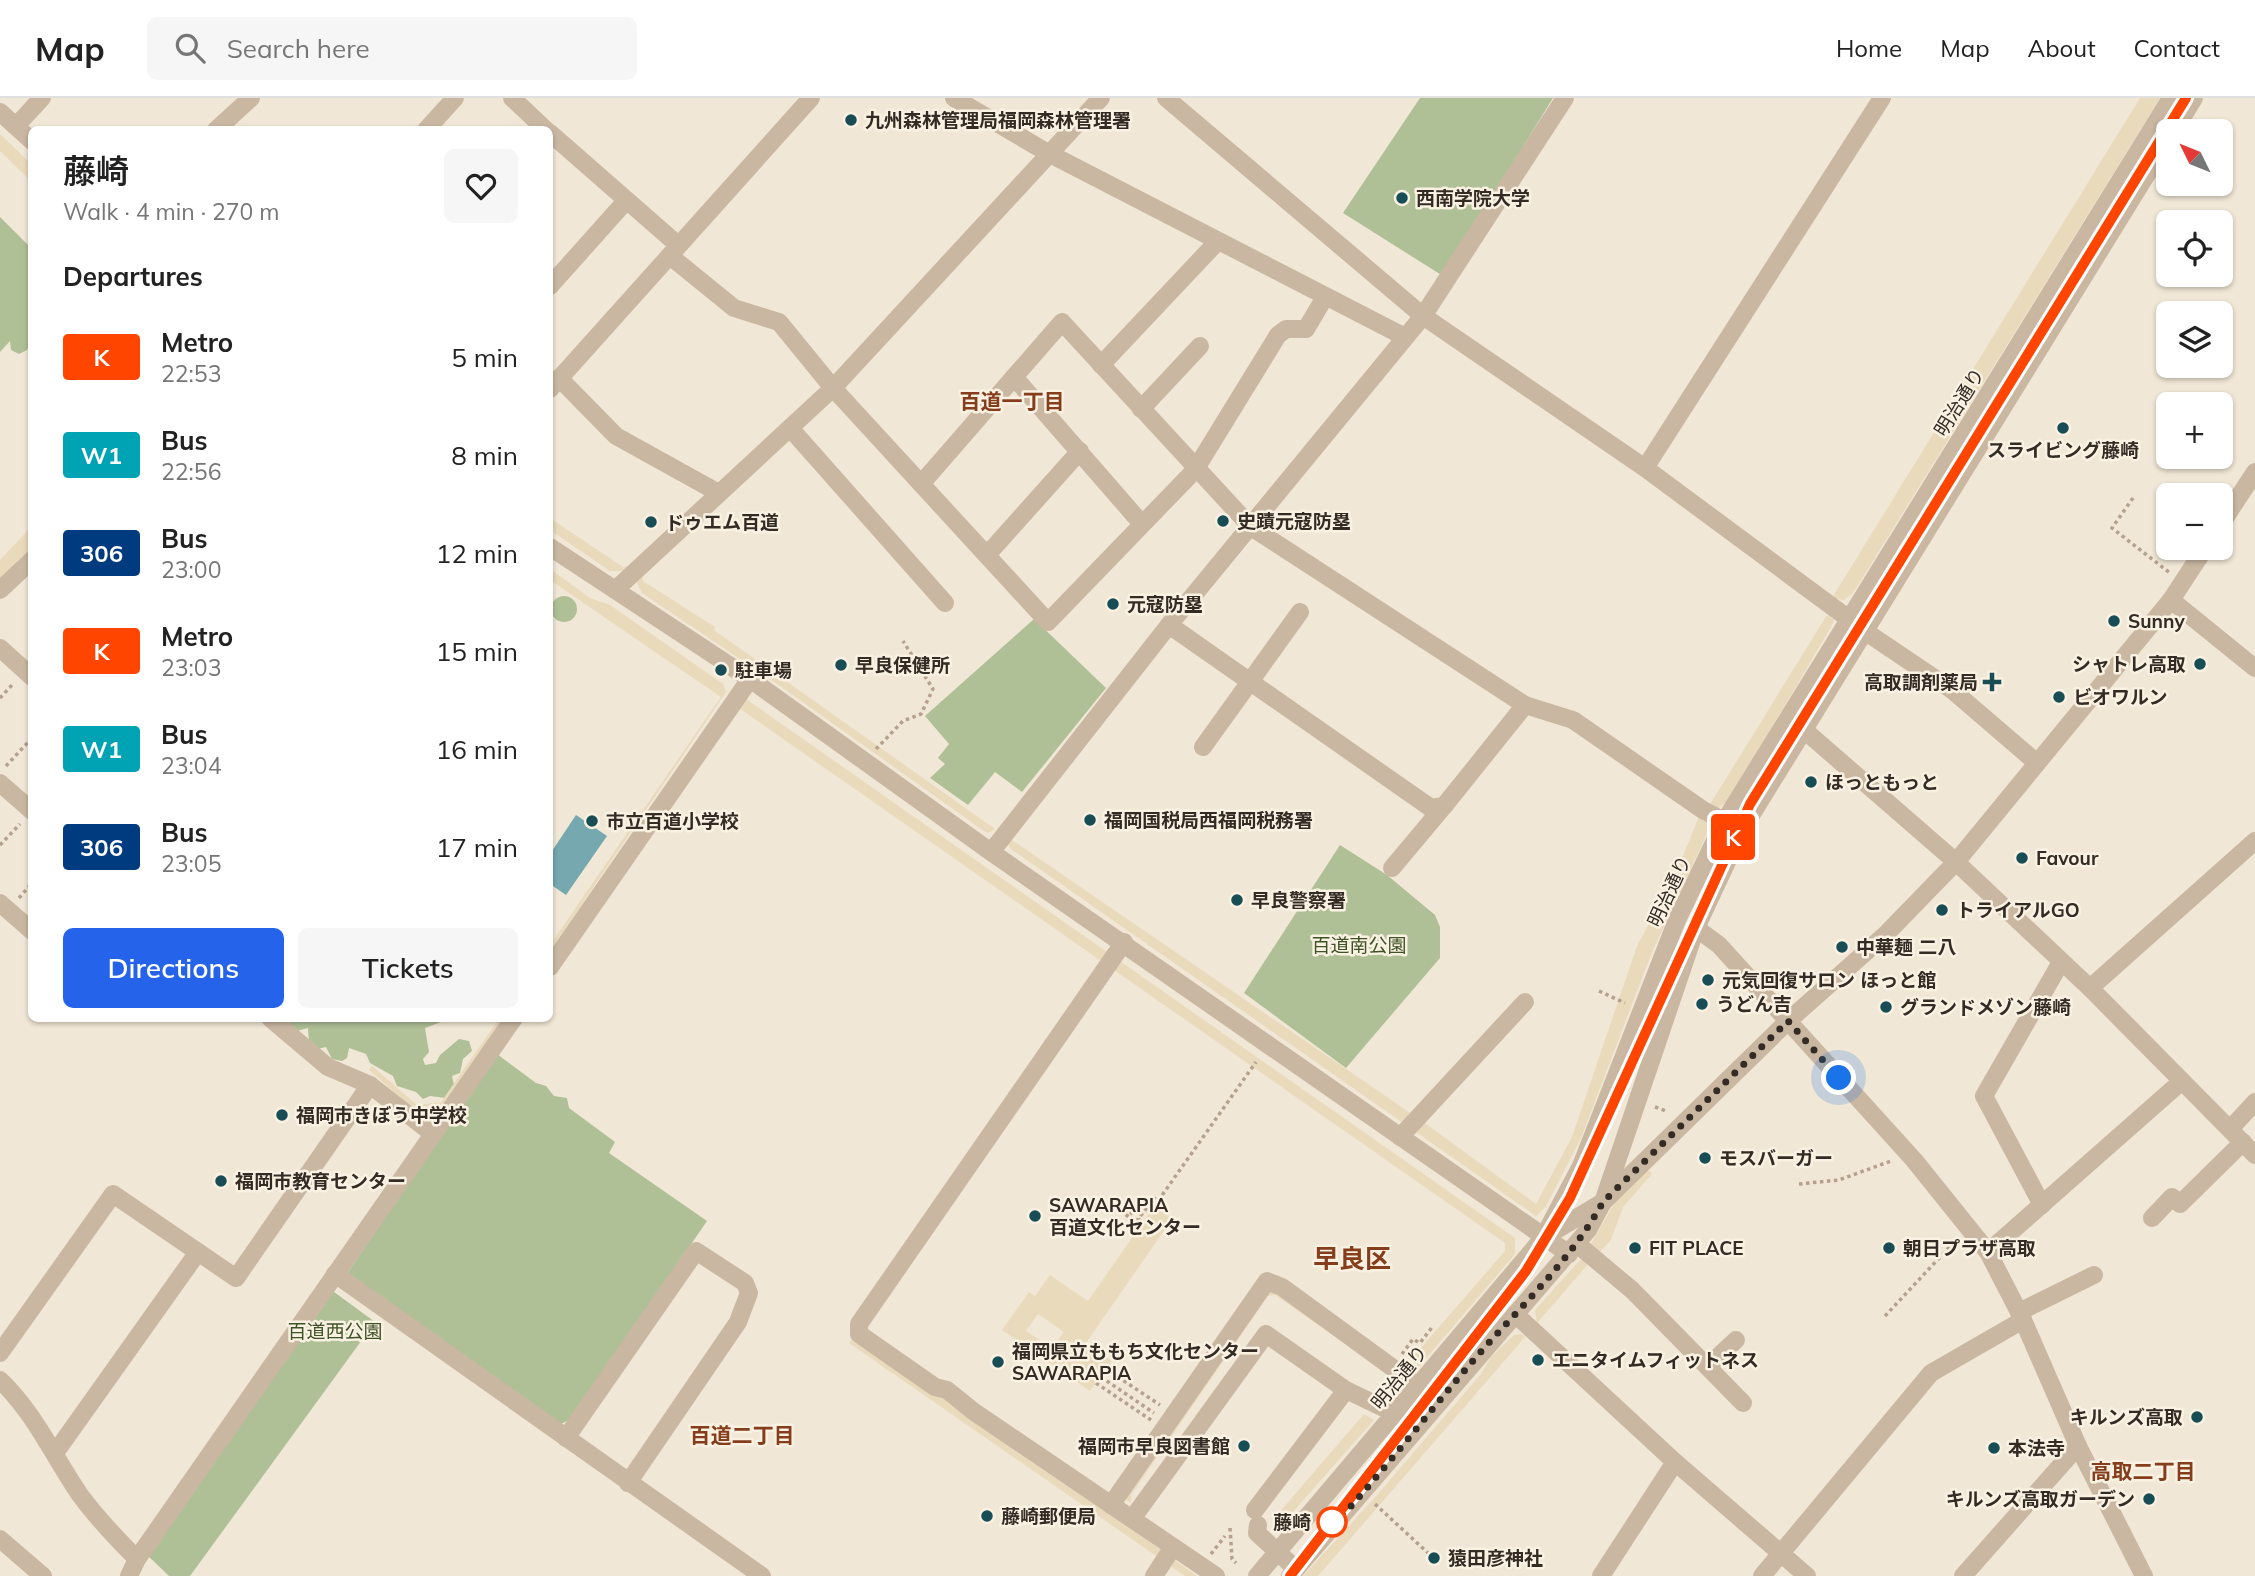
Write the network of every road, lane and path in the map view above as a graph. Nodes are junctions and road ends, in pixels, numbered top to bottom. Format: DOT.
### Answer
graph roads {
  1 [pos="42,98"];
  2 [pos="251,98"];
  3 [pos="455,98"];
  4 [pos="512,98"];
  5 [pos="811,98"];
  6 [pos="954,98"];
  7 [pos="1101,98"];
  8 [pos="1166,98"];
  9 [pos="1565,98"];
  10 [pos="1882,98"];
  11 [pos="2171,98"];
  12 [pos="2194,98"];
  13 [pos="0,112"];
  14 [pos="2181,119"];
  15 [pos="16,126"];
  16 [pos="220,126"];
  17 [pos="430,126"];
  18 [pos="537,126"];
  19 [pos="28,137"];
  20 [pos="553,140"];
  21 [pos="1048,153"];
  22 [pos="2156,160"];
  23 [pos="625,202"];
  24 [pos="1217,242"];
  25 [pos="674,251"];
  26 [pos="553,283"];
  27 [pos="1325,297"];
  28 [pos="1423,316"];
  29 [pos="1405,337"];
  30 [pos="1200,346"];
  31 [pos="1101,365"];
  32 [pos="1014,377"];
  33 [pos="554,383"];
  34 [pos="833,388"];
  35 [pos="1141,409"];
  36 [pos="790,428"];
  37 [pos="1080,451"];
  38 [pos="1645,468"];
  39 [pos="1195,470"];
  40 [pos="2255,472"];
  41 [pos="921,484"];
  42 [pos="717,492"];
  43 [pos="2133,498"];
  44 [pos="2233,506"];
  45 [pos="1142,524"];
  46 [pos="1251,527"];
  47 [pos="553,549"];
  48 [pos="987,555"];
  49 [pos="2197,560"];
  50 [pos="28,564"];
  51 [pos="2182,582"];
  52 [pos="0,590"];
  53 [pos="615,590"];
  54 [pos="2171,600"];
  55 [pos="945,603"];
  56 [pos="1300,612"];
  57 [pos="1849,619"];
  58 [pos="1169,625"];
  59 [pos="1866,632"];
  60 [pos="903,641"];
  61 [pos="0,648"];
  62 [pos="2255,668"];
  63 [pos="28,673"];
  64 [pos="750,679"];
  65 [pos="1250,681"];
  66 [pos="1525,705"];
  67 [pos="1803,729"];
  68 [pos="28,742"];
  69 [pos="1203,747"];
  70 [pos="876,749"];
  71 [pos="2037,764"];
  72 [pos="0,773"];
  73 [pos="0,783"];
  74 [pos="1444,806"];
  75 [pos="28,815"];
  76 [pos="1724,822"];
  77 [pos="1742,830"];
  78 [pos="2255,841"];
  79 [pos="0,845"];
  80 [pos="991,852"];
  81 [pos="1955,862"];
  82 [pos="1392,869"];
  83 [pos="0,903"];
  84 [pos="28,928"];
  85 [pos="1696,928"];
  86 [pos="1124,942"];
  87 [pos="2062,962"];
  88 [pos="553,963"];
  89 [pos="2090,988"];
  90 [pos="1599,991"];
  91 [pos="1525,1002"];
  92 [pos="1625,1003"];
  93 [pos="1788,1021"];
  94 [pos="275,1022"];
  95 [pos="511,1022"];
  96 [pos="1256,1062"];
  97 [pos="2182,1081"];
  98 [pos="370,1085"];
  99 [pos="2255,1102"];
  100 [pos="1651,1105"];
  101 [pos="1666,1111"];
  102 [pos="2231,1128"];
  103 [pos="433,1135"];
  104 [pos="1400,1137"];
  105 [pos="2249,1148"];
  106 [pos="1907,1153"];
  107 [pos="1799,1184"];
  108 [pos="1603,1202"];
  109 [pos="2042,1205"];
  110 [pos="1130,1212"];
  111 [pos="1126,1217"];
  112 [pos="2152,1218"];
  113 [pos="1142,1222"];
  114 [pos="1968,1227"];
  115 [pos="1543,1238"];
  116 [pos="1573,1249"];
  117 [pos="198,1252"];
  118 [pos="1988,1252"];
  119 [pos="335,1275"];
  120 [pos="2094,1275"];
  121 [pos="1515,1314"];
  122 [pos="2022,1316"];
  123 [pos="1885,1317"];
  124 [pos="1433,1326"];
  125 [pos="1736,1340"];
  126 [pos="0,1353"];
  127 [pos="1401,1356"];
  128 [pos="1707,1366"];
  129 [pos="1106,1369"];
  130 [pos="1101,1377"];
  131 [pos="0,1380"];
  132 [pos="1097,1383"];
  133 [pos="1419,1387"];
  134 [pos="1346,1390"];
  135 [pos="1155,1401"];
  136 [pos="1743,1403"];
  137 [pos="1396,1413"];
  138 [pos="1160,1422"];
  139 [pos="1416,1429"];
  140 [pos="566,1438"];
  141 [pos="2078,1446"];
  142 [pos="55,1453"];
  143 [pos="1675,1462"];
  144 [pos="628,1483"];
  145 [pos="1375,1504"];
  146 [pos="1111,1505"];
  147 [pos="1132,1520"];
  148 [pos="1230,1528"];
  149 [pos="1225,1536"];
  150 [pos="0,1539"];
  151 [pos="1173,1547"];
  152 [pos="1275,1552"];
  153 [pos="1428,1552"];
  154 [pos="1781,1552"];
  155 [pos="137,1559"];
  156 [pos="1220,1567"];
  157 [pos="1293,1572"];
  158 [pos="43,1576"];
  159 [pos="129,1576"];
  160 [pos="762,1576"];
  161 [pos="1154,1576"];
  162 [pos="1257,1576"];
  163 [pos="1601,1576"];
  164 [pos="1762,1576"];
  165 [pos="1807,1576"];
  166 [pos="1963,1576"];
  167 [pos="2144,1576"];
  1 -- 15 [label="street"];
  2 -- 16 [label="street"];
  3 -- 17 [label="street"];
  4 -- 18 [label="street"];
  5 -- 25 [label="street"];
  6 -- 21 [label="street"];
  7 -- 21 [label="street"];
  8 -- 28 [label="street"];
  9 -- 28 [label="street"];
  10 -- 38 [label="street"];
  11 -- 57 [label="street, 明治通り"];
  12 -- 14 [label="street"];
  13 -- 15 [label="street"];
  15 -- 19 [label="street"];
  20 -- 23 [label="street"];
  21 -- 24 [label="street"];
  21 -- 34 [label="street"];
  22 -- 59 [label="street, 明治通り"];
  23 -- 25 [label="street"];
  23 -- 26 [label="street"];
  24 -- 27 [label="street"];
  24 -- 31 [label="street"];
  25 -- 33 [label="street"];
  25 -- 34 [label="street"];
  27 -- 29 [label="street"];
  27 -- 39 [label="street"];
  28 -- 29 [label="street"];
  28 -- 38 [label="street"];
  29 -- 46 [label="street"];
  30 -- 35 [label="street"];
  31 -- 32 [label="street"];
  31 -- 35 [label="street"];
  32 -- 37 [label="street"];
  32 -- 41 [label="street"];
  33 -- 42 [label="street"];
  34 -- 36 [label="street"];
  34 -- 41 [label="street"];
  35 -- 39 [label="street"];
  36 -- 42 [label="street"];
  36 -- 55 [label="street"];
  37 -- 45 [label="street"];
  37 -- 48 [label="street"];
  38 -- 57 [label="street"];
  39 -- 45 [label="street"];
  39 -- 46 [label="street"];
  40 -- 44 [label="street"];
  41 -- 48 [label="street"];
  42 -- 53 [label="street"];
  43 -- 51 [label="path"];
  45 -- 48 [label="street"];
  46 -- 58 [label="street"];
  46 -- 66 [label="street"];
  47 -- 53 [label="street"];
  49 -- 51 [label="street"];
  50 -- 52 [label="street"];
  51 -- 54 [label="street"];
  53 -- 64 [label="street"];
  54 -- 62 [label="street"];
  54 -- 71 [label="street"];
  56 -- 65 [label="street"];
  57 -- 76 [label="street, 明治通り"];
  58 -- 65 [label="street"];
  58 -- 80 [label="street"];
  59 -- 67 [label="street, 明治通り"];
  59 -- 71 [label="street"];
  60 -- 70 [label="path"];
  61 -- 63 [label="street"];
  64 -- 80 [label="street"];
  64 -- 88 [label="street"];
  65 -- 69 [label="street"];
  65 -- 74 [label="street"];
  66 -- 74 [label="street"];
  66 -- 76 [label="street"];
  67 -- 77 [label="street, 明治通り"];
  67 -- 81 [label="street"];
  68 -- 72 [label="path"];
  71 -- 81 [label="street"];
  73 -- 75 [label="street"];
  74 -- 82 [label="street"];
  75 -- 79 [label="path"];
  76 -- 77 [label="street"];
  76 -- 115 [label="street, 明治通り"];
  77 -- 85 [label="street, 明治通り"];
  78 -- 89 [label="street"];
  80 -- 86 [label="street"];
  81 -- 87 [label="street"];
  81 -- 93 [label="street"];
  83 -- 84 [label="street"];
  85 -- 93 [label="street"];
  85 -- 108 [label="street, 明治通り"];
  86 -- 104 [label="street"];
  86 -- 146 [label="street"];
  87 -- 89 [label="street"];
  87 -- 109 [label="street"];
  89 -- 97 [label="street"];
  90 -- 92 [label="path"];
  91 -- 104 [label="street"];
  93 -- 106 [label="street"];
  93 -- 108 [label="street"];
  94 -- 98 [label="street"];
  95 -- 103 [label="street"];
  96 -- 110 [label="path"];
  97 -- 102 [label="street"];
  97 -- 109 [label="street"];
  98 -- 103 [label="street"];
  98 -- 117 [label="street"];
  99 -- 102 [label="street"];
  100 -- 101 [label="path"];
  102 -- 105 [label="street"];
  103 -- 119 [label="street"];
  104 -- 115 [label="street"];
  105 -- 112 [label="street"];
  106 -- 107 [label="path"];
  106 -- 114 [label="street"];
  108 -- 115 [label="street"];
  108 -- 116 [label="street, 明治通り"];
  109 -- 118 [label="street"];
  110 -- 111 [label="path"];
  110 -- 113 [label="path"];
  114 -- 118 [label="street"];
  114 -- 123 [label="path"];
  115 -- 116 [label="street"];
  115 -- 133 [label="street, 明治通り"];
  116 -- 121 [label="street, 明治通り"];
  116 -- 128 [label="street"];
  117 -- 126 [label="street"];
  117 -- 142 [label="street"];
  118 -- 122 [label="street"];
  119 -- 140 [label="street"];
  119 -- 155 [label="street"];
  120 -- 122 [label="street"];
  121 -- 139 [label="street, 明治通り"];
  121 -- 143 [label="street"];
  122 -- 141 [label="street"];
  122 -- 154 [label="street"];
  124 -- 127 [label="path"];
  125 -- 128 [label="street"];
  128 -- 136 [label="street"];
  129 -- 135 [label="path"];
  130 -- 138 [label="path"];
  131 -- 142 [label="street"];
  132 -- 138 [label="path"];
  133 -- 137 [label="street, 明治通り"];
  133 -- 138 [label="street"];
  134 -- 137 [label="street"];
  134 -- 147 [label="street"];
  134 -- 152 [label="street"];
  137 -- 139 [label="street"];
  137 -- 152 [label="street, 明治通り"];
  138 -- 146 [label="street"];
  139 -- 157 [label="street, 明治通り"];
  140 -- 144 [label="street"];
  140 -- 144 [label="street"];
  141 -- 166 [label="street"];
  141 -- 167 [label="street"];
  142 -- 155 [label="street"];
  143 -- 154 [label="street"];
  143 -- 163 [label="street"];
  144 -- 160 [label="street"];
  145 -- 153 [label="path"];
  146 -- 147 [label="street"];
  147 -- 151 [label="street"];
  148 -- 156 [label="path"];
  149 -- 156 [label="path"];
  150 -- 158 [label="street"];
  151 -- 156 [label="street"];
  151 -- 161 [label="street"];
  152 -- 157 [label="street"];
  152 -- 162 [label="street, 明治通り"];
  154 -- 164 [label="street"];
  154 -- 165 [label="street"];
  155 -- 159 [label="street"];
}
